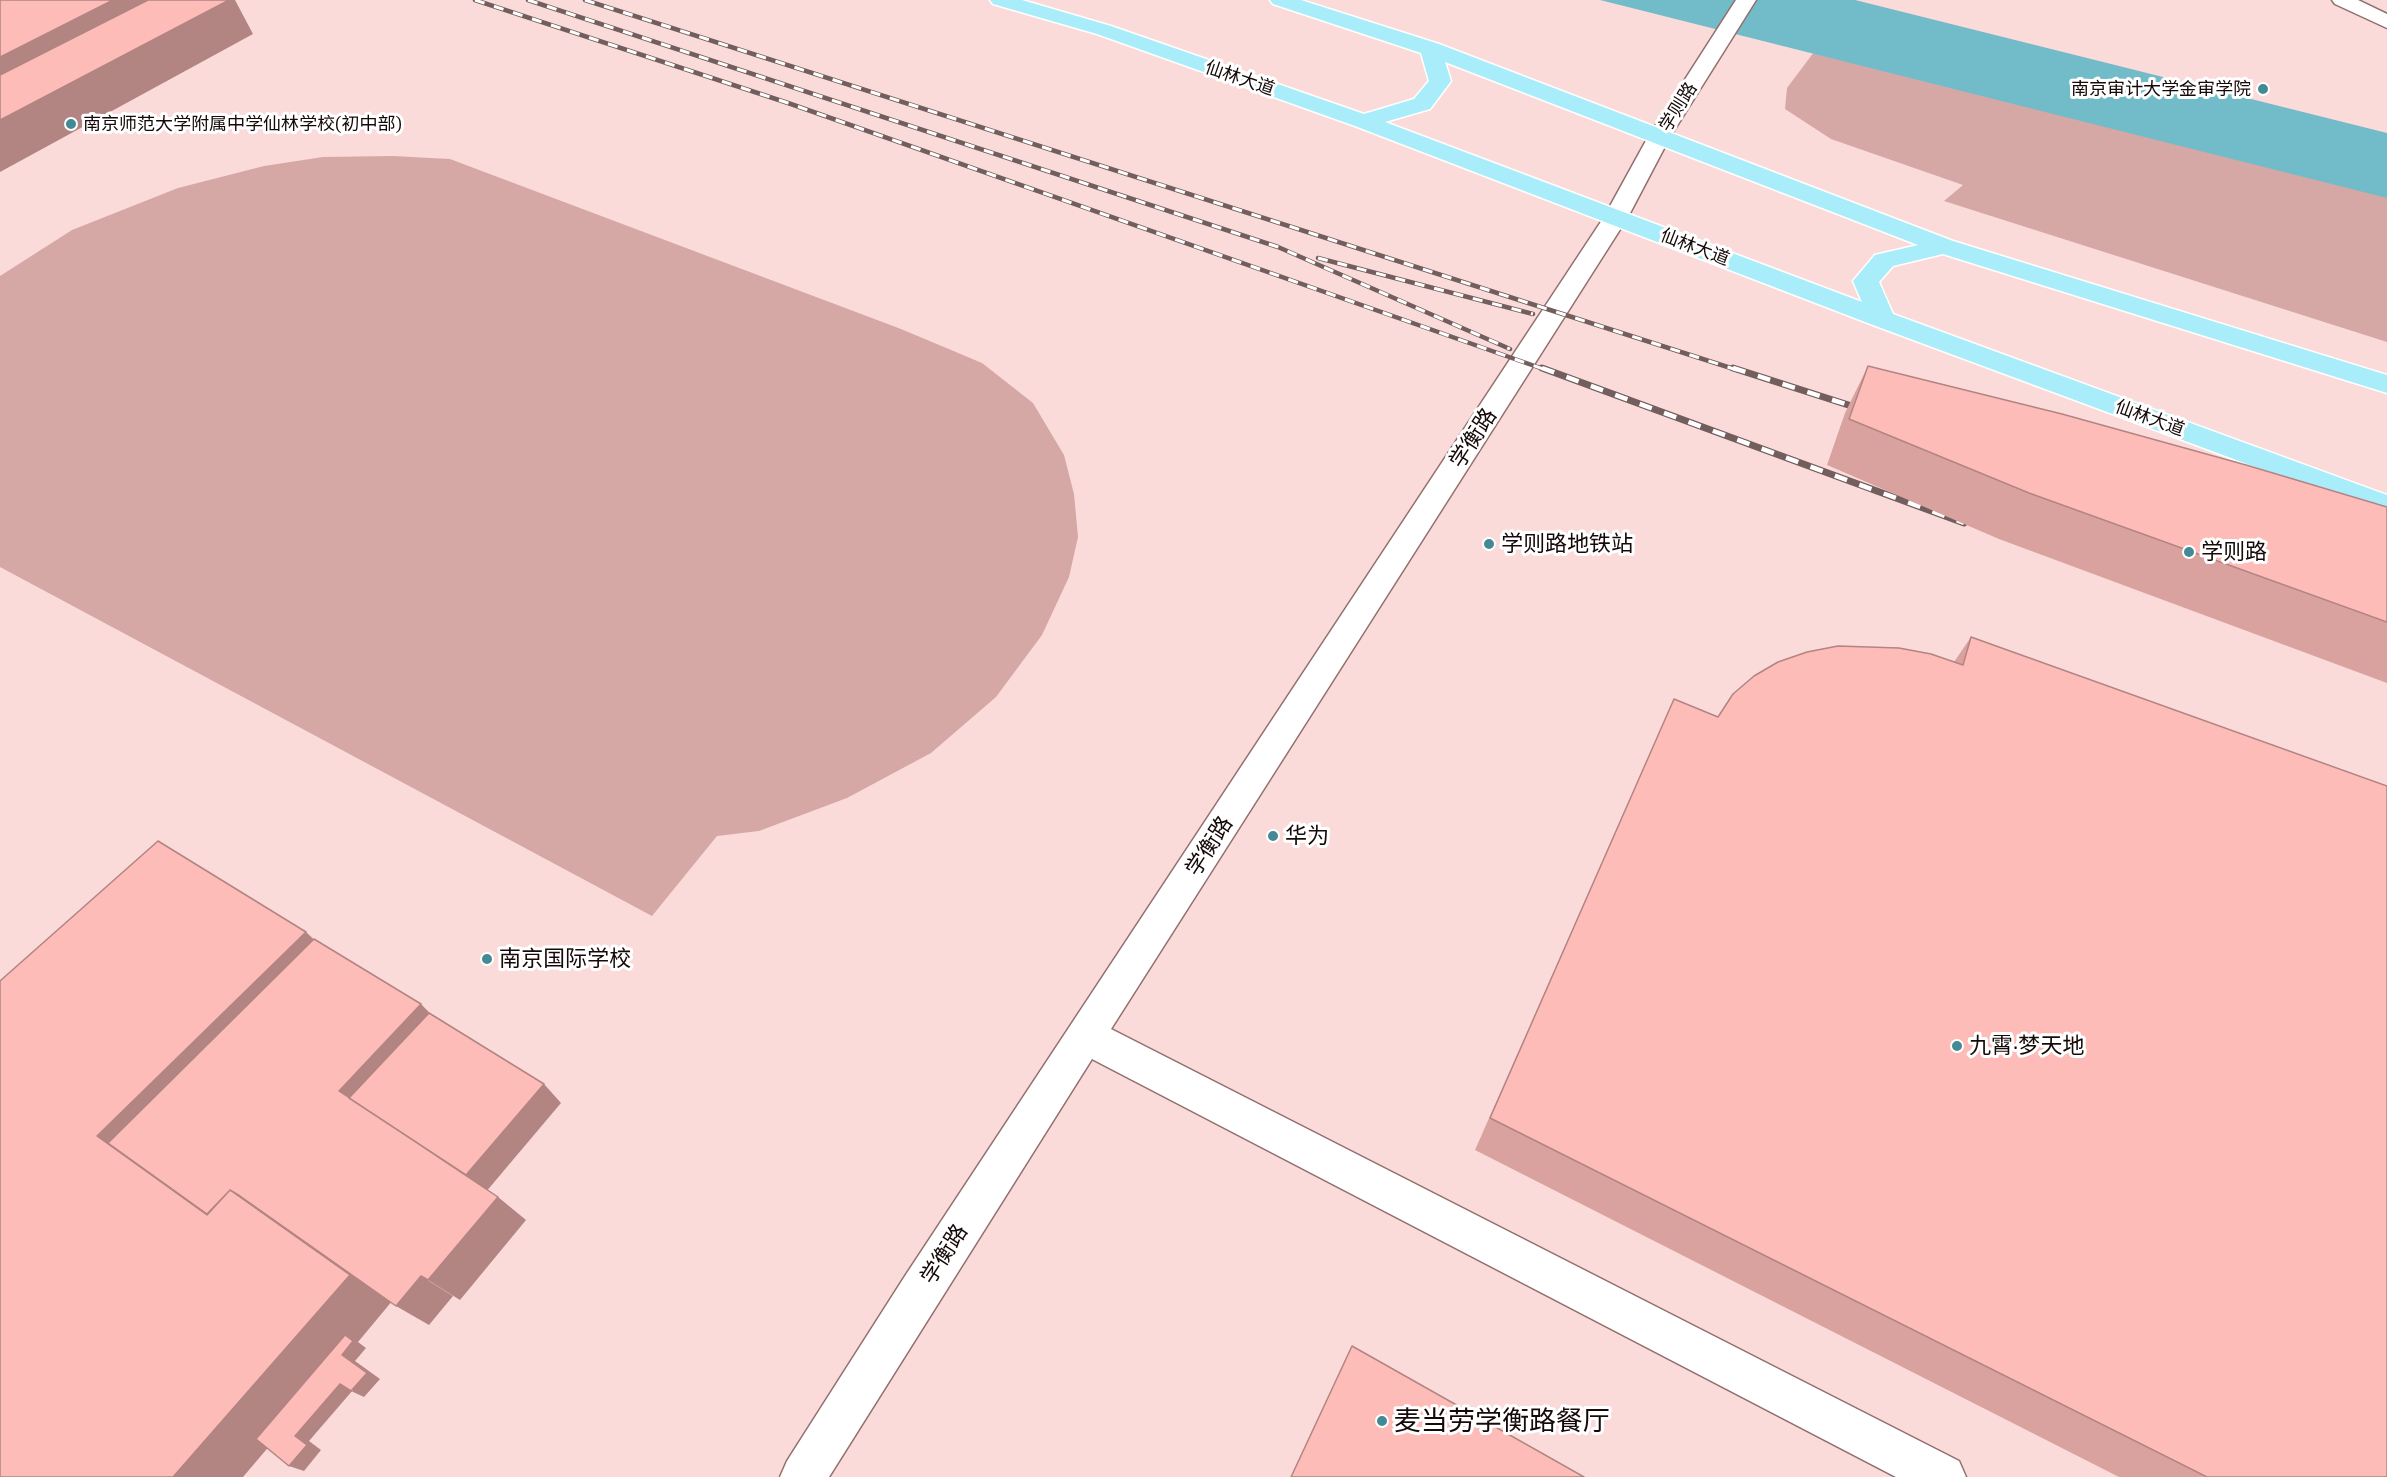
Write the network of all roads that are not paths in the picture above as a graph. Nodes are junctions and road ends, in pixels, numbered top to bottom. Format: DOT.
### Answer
graph roads {
  1 [pos="1000,0"];
  2 [pos="1280,0"];
  3 [pos="1746,0"];
  4 [pos="2342,0"];
  5 [pos="2387,22"];
  6 [pos="1431,49"];
  7 [pos="1363,121"];
  8 [pos="1659,137"];
  9 [pos="1616,217"];
  10 [pos="1944,246"];
  11 [pos="1882,319"];
  12 [pos="2387,384"];
  13 [pos="2387,506"];
  14 [pos="1086,1036"];
  15 [pos="803,1477"];
  16 [pos="1943,1477"];
  1 -- 7 [label="main road, 仙林大道"];
  2 -- 6 [label="main road"];
  3 -- 8 [label="street, 学则路"];
  4 -- 5 [label="street"];
  6 -- 7 [label="main road"];
  6 -- 8 [label="main road"];
  7 -- 9 [label="main road, 仙林大道"];
  8 -- 9 [label="street, 学则路"];
  8 -- 10 [label="main road"];
  9 -- 11 [label="main road, 仙林大道"];
  9 -- 14 [label="street, 学衡路"];
  10 -- 11 [label="main road"];
  10 -- 12 [label="main road"];
  11 -- 13 [label="main road, 仙林大道"];
  14 -- 15 [label="street, 学衡路"];
  14 -- 16 [label="street"];
}
